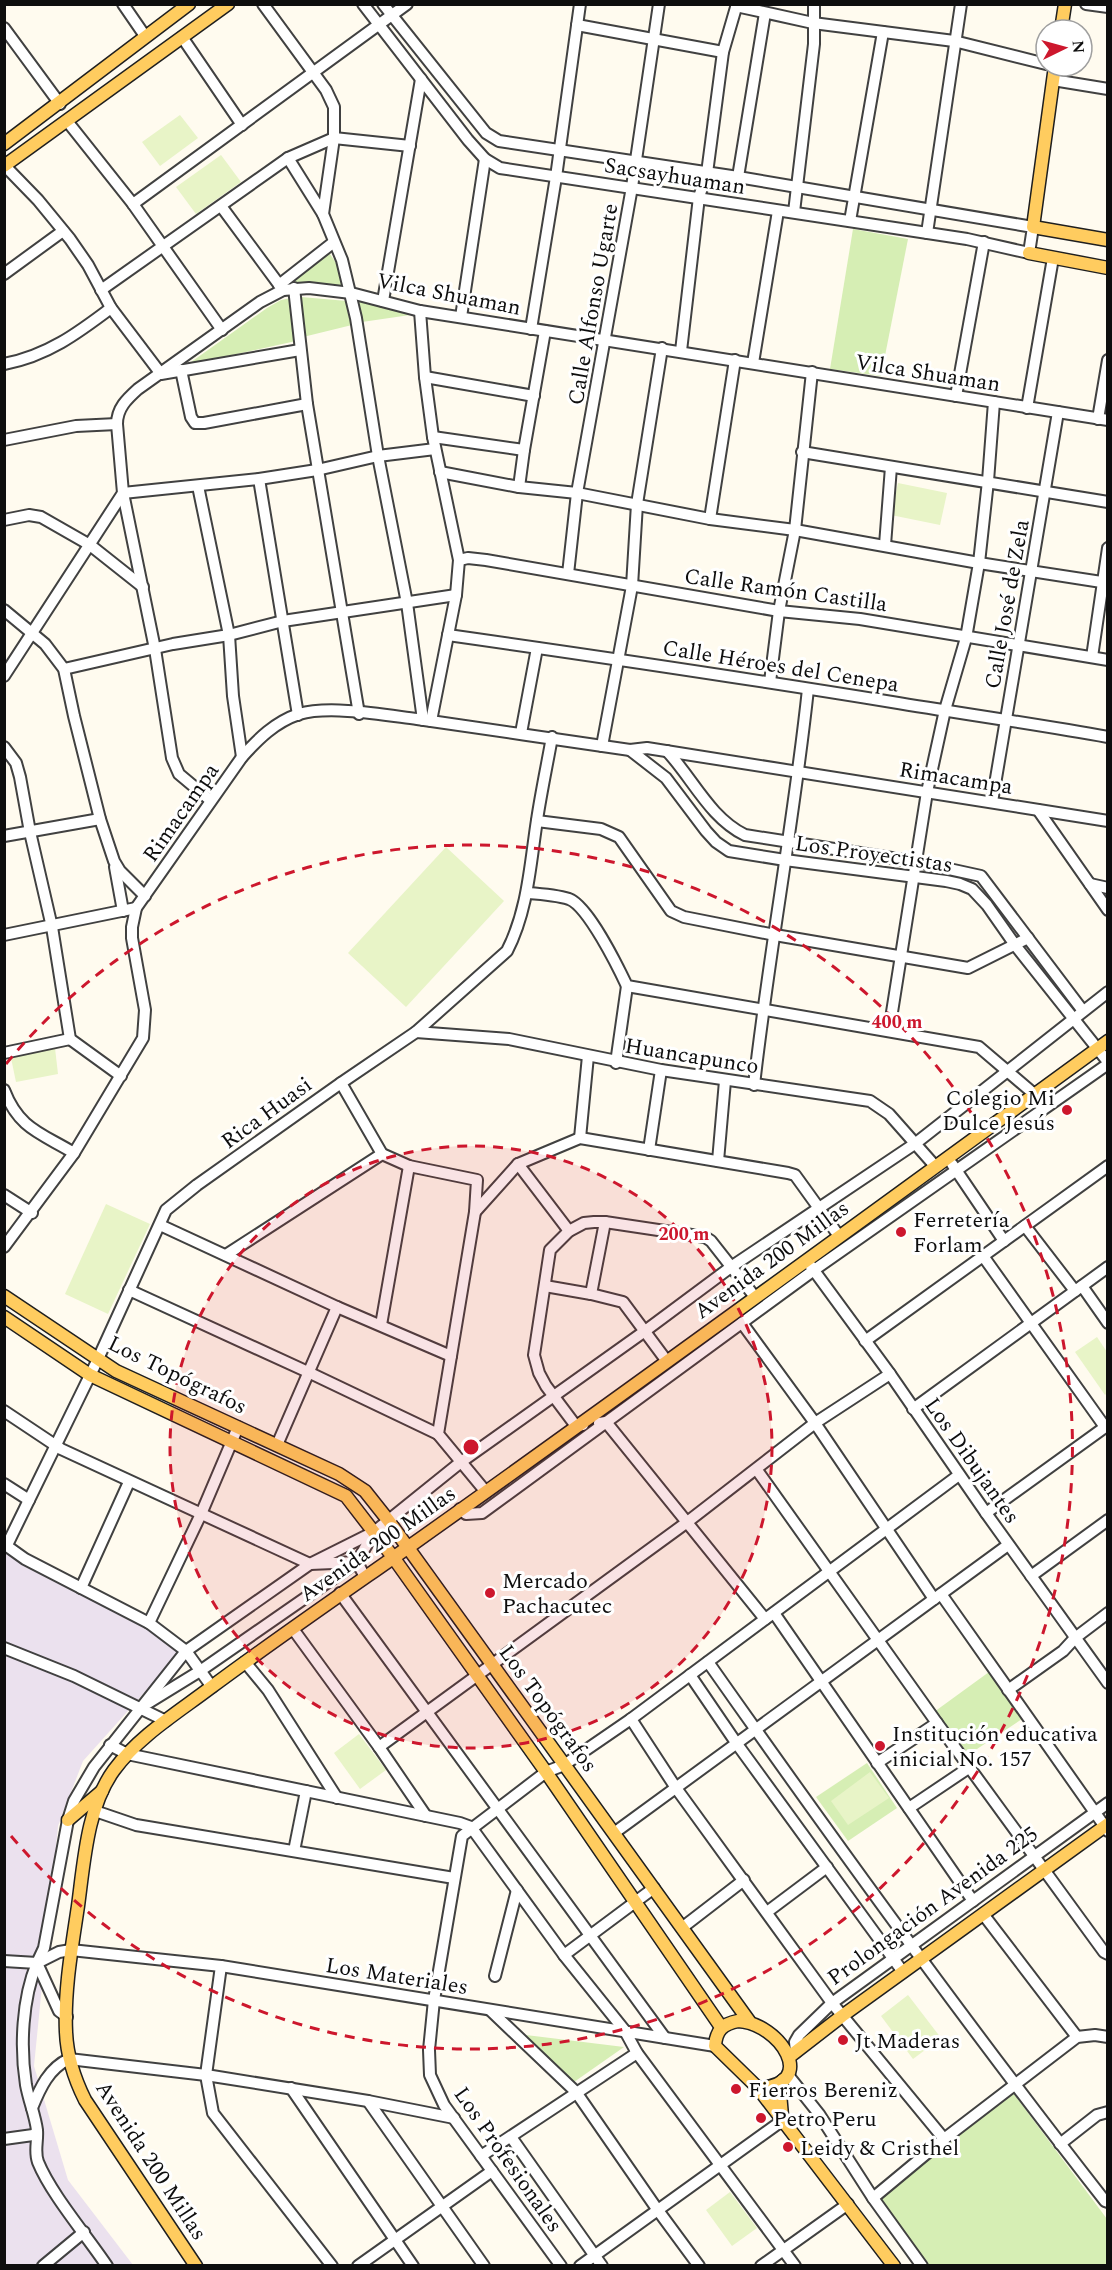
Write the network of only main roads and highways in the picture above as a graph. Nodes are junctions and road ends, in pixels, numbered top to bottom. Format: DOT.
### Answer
graph roads {
  1 [pos="189,4"];
  2 [pos="223,6"];
  3 [pos="1053,78"];
  4 [pos="4,144"];
  5 [pos="5,166"];
  6 [pos="1107,237"];
  7 [pos="1029,253"];
  8 [pos="1107,268"];
  9 [pos="1102,1044"];
  10 [pos="4,1296"];
  11 [pos="4,1317"];
  12 [pos="407,1548"];
  13 [pos="393,1557"];
  14 [pos="103,1791"];
  15 [pos="68,1820"];
  16 [pos="1106,1828"];
  17 [pos="749,2021"];
  18 [pos="721,2027"];
  19 [pos="792,2055"];
  20 [pos="785,2077"];
  21 [pos="758,2088"];
  22 [pos="783,2120"];
  23 [pos="196,2265"];
  24 [pos="894,2265"];
  1 -- 4 [label="main road"];
  2 -- 5 [label="main road"];
  3 -- 6 [label="main road"];
  7 -- 8 [label="main road"];
  9 -- 12 [label="main road, Avenida 200 Millas"];
  10 -- 12 [label="main road, Los Topógrafos"];
  11 -- 13 [label="main road, Los Topógrafos"];
  12 -- 13 [label="main road, Avenida 200 Millas"];
  12 -- 17 [label="main road, Los Topógrafos"];
  13 -- 14 [label="main road, Avenida 200 Millas"];
  13 -- 18 [label="main road, Los Topógrafos"];
  14 -- 15 [label="main road"];
  14 -- 23 [label="main road, Avenida 200 Millas"];
  16 -- 19 [label="main road, Prolongación Avenida 225"];
  17 -- 18 [label="main road"];
  17 -- 19 [label="main road"];
  18 -- 21 [label="main road"];
  19 -- 20 [label="main road"];
  20 -- 21 [label="main road"];
  20 -- 22 [label="main road"];
  21 -- 22 [label="main road"];
  22 -- 24 [label="main road"];
}
